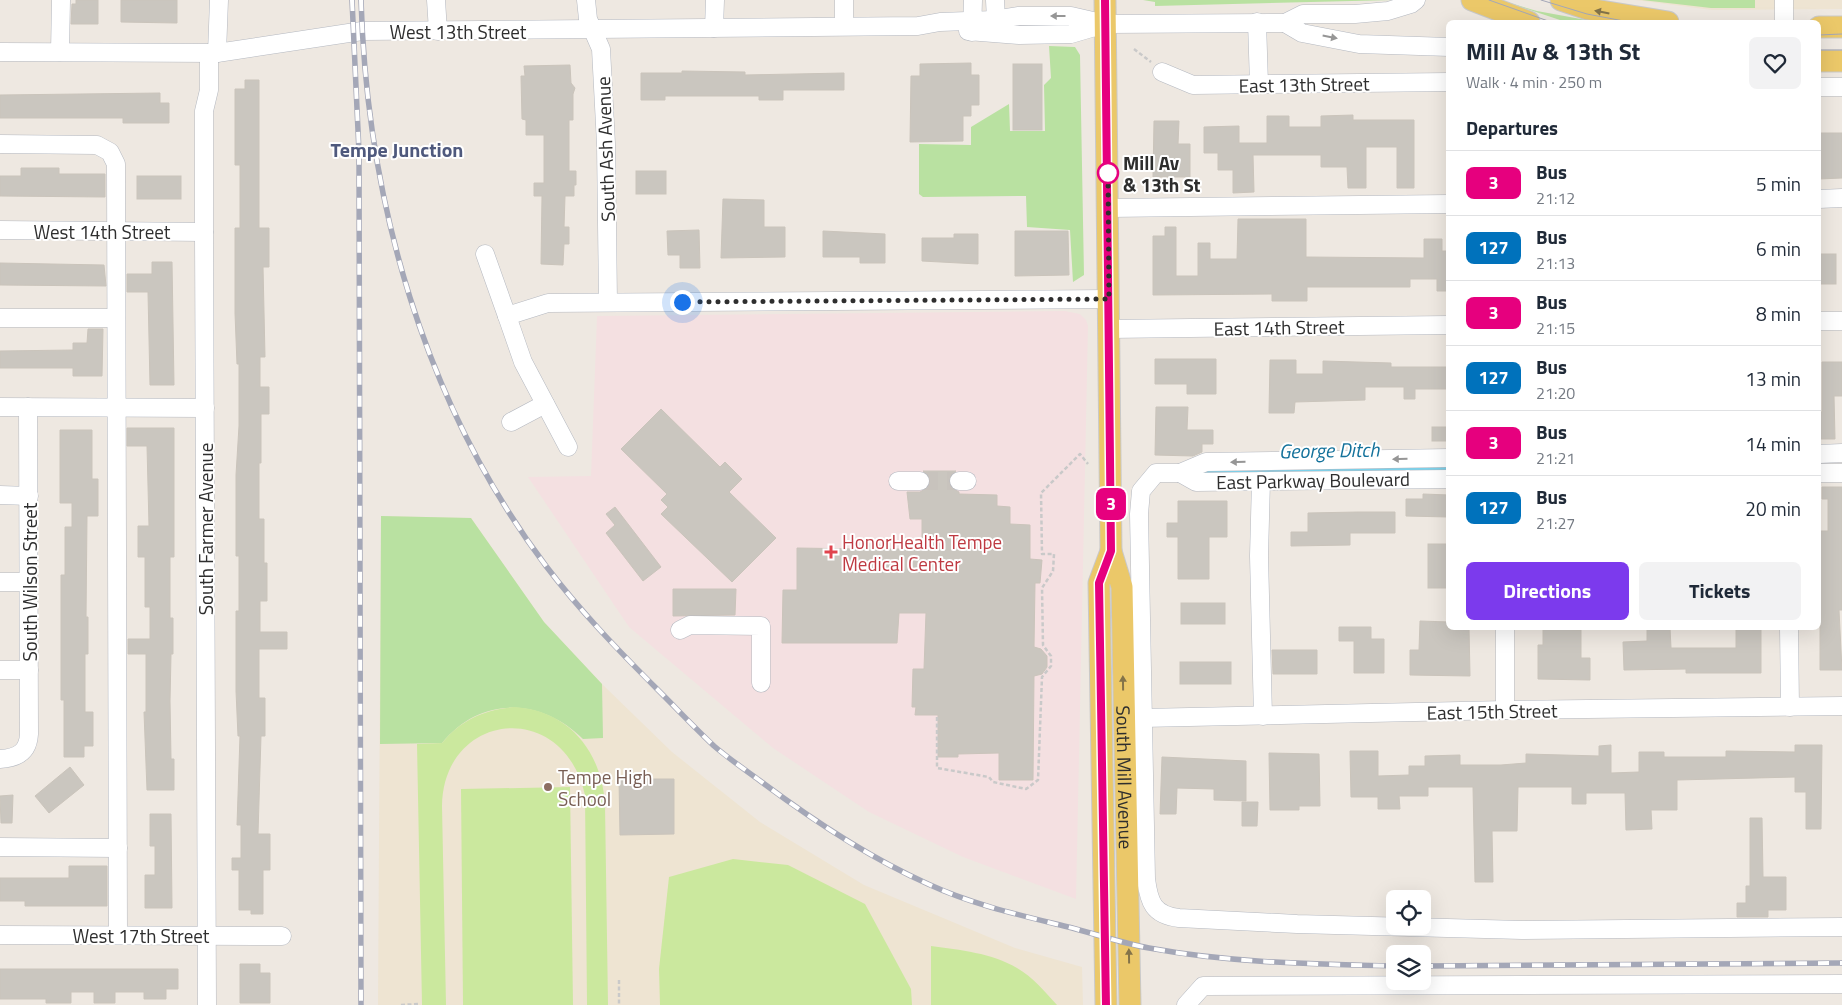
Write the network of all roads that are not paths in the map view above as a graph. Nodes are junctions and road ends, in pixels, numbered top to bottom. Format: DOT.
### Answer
graph roads {
  1 [pos="61,0"];
  2 [pos="219,0"];
  3 [pos="436,0"];
  4 [pos="586,0"];
  5 [pos="714,0"];
  6 [pos="844,0"];
  7 [pos="973,0"];
  8 [pos="995,0"];
  9 [pos="1105,0"];
  10 [pos="1416,0"];
  11 [pos="1472,0"];
  12 [pos="1561,0"];
  13 [pos="1784,0"];
  14 [pos="996,20"];
  15 [pos="1523,20"];
  16 [pos="1656,20"];
  17 [pos="1784,20"];
  18 [pos="1257,22"];
  19 [pos="1285,22"];
  20 [pos="1106,24"];
  21 [pos="844,26"];
  22 [pos="972,26"];
  23 [pos="1821,27"];
  24 [pos="1842,27"];
  25 [pos="714,28"];
  26 [pos="592,30"];
  27 [pos="438,31"];
  28 [pos="1446,47"];
  29 [pos="0,52"];
  30 [pos="60,52"];
  31 [pos="213,53"];
  32 [pos="1821,61"];
  33 [pos="1842,61"];
  34 [pos="1162,72"];
  35 [pos="1446,82"];
  36 [pos="1259,84"];
  37 [pos="1821,87"];
  38 [pos="1842,87"];
  39 [pos="0,144"];
  40 [pos="1842,198"];
  41 [pos="1821,199"];
  42 [pos="1446,204"];
  43 [pos="1109,208"];
  44 [pos="0,230"];
  45 [pos="116,231"];
  46 [pos="204,232"];
  47 [pos="485,254"];
  48 [pos="1109,299"];
  49 [pos="608,302"];
  50 [pos="507,316"];
  51 [pos="0,318"];
  52 [pos="116,318"];
  53 [pos="1821,321"];
  54 [pos="1842,321"];
  55 [pos="1446,325"];
  56 [pos="1110,329"];
  57 [pos="545,404"];
  58 [pos="0,407"];
  59 [pos="28,407"];
  60 [pos="116,407"];
  61 [pos="205,408"];
  62 [pos="511,422"];
  63 [pos="568,447"];
  64 [pos="1821,454"];
  65 [pos="1842,454"];
  66 [pos="1446,458"];
  67 [pos="1180,473"];
  68 [pos="1821,473"];
  69 [pos="1842,473"];
  70 [pos="1446,479"];
  71 [pos="898,481"];
  72 [pos="920,481"];
  73 [pos="1261,481"];
  74 [pos="1141,491"];
  75 [pos="0,496"];
  76 [pos="29,496"];
  77 [pos="1111,551"];
  78 [pos="0,582"];
  79 [pos="29,582"];
  80 [pos="680,630"];
  81 [pos="1505,630"];
  82 [pos="1789,630"];
  83 [pos="0,670"];
  84 [pos="29,670"];
  85 [pos="761,682"];
  86 [pos="1842,706"];
  87 [pos="1790,707"];
  88 [pos="1505,710"];
  89 [pos="1263,716"];
  90 [pos="1142,718"];
  91 [pos="0,759"];
  92 [pos="0,847"];
  93 [pos="118,848"];
  94 [pos="1842,927"];
  95 [pos="0,935"];
  96 [pos="118,935"];
  97 [pos="206,936"];
  98 [pos="282,936"];
  99 [pos="1842,984"];
  100 [pos="206,1005"];
  101 [pos="1106,1005"];
  102 [pos="1130,1005"];
  103 [pos="1186,1005"];
  1 -- 30 [label="street"];
  2 -- 31 [label="street, South Farmer Avenue"];
  3 -- 27 [label="street"];
  4 -- 26 [label="street, South Ash Avenue"];
  5 -- 25 [label="street"];
  6 -- 21 [label="street"];
  7 -- 22 [label="street"];
  8 -- 14 [label="street"];
  9 -- 20 [label="main road, South Mill Avenue"];
  10 -- 19 [label="street, East 13th Street"];
  11 -- 15 [label="main road"];
  16 -- 12 [label="main road, one-way"];
  13 -- 17 [label="street"];
  20 -- 14 [label="street, West 13th Street, one-way"];
  14 -- 22 [label="street, West 13th Street"];
  18 -- 19 [label="street, East 13th Street"];
  18 -- 20 [label="street, East 13th Street"];
  18 -- 36 [label="street"];
  19 -- 28 [label="street, East 13th Street, one-way"];
  20 -- 22 [label="street, West 13th Street"];
  20 -- 43 [label="main road, South Mill Avenue"];
  21 -- 22 [label="street, West 13th Street"];
  21 -- 25 [label="street, West 13th Street"];
  23 -- 24 [label="main road"];
  25 -- 26 [label="street, West 13th Street"];
  26 -- 27 [label="street, West 13th Street"];
  26 -- 49 [label="street, South Ash Avenue"];
  27 -- 31 [label="street, West 13th Street"];
  29 -- 30 [label="street, West 13th Street"];
  30 -- 31 [label="street, West 13th Street"];
  31 -- 46 [label="street, South Farmer Avenue"];
  32 -- 33 [label="main road"];
  34 -- 36 [label="street, East 13th Street"];
  35 -- 36 [label="street, East 13th Street"];
  37 -- 38 [label="street"];
  39 -- 45 [label="street"];
  40 -- 41 [label="street"];
  42 -- 43 [label="street"];
  43 -- 48 [label="main road, South Mill Avenue"];
  44 -- 45 [label="street, West 14th Street"];
  45 -- 46 [label="street, West 14th Street"];
  45 -- 52 [label="street"];
  46 -- 61 [label="street, South Farmer Avenue"];
  47 -- 50 [label="street"];
  48 -- 49 [label="street"];
  48 -- 56 [label="main road, South Mill Avenue"];
  49 -- 50 [label="street"];
  50 -- 57 [label="street"];
  51 -- 52 [label="street"];
  52 -- 60 [label="street"];
  53 -- 54 [label="street"];
  55 -- 56 [label="street, East 14th Street"];
  56 -- 77 [label="main road, South Mill Avenue"];
  57 -- 62 [label="street"];
  57 -- 63 [label="street"];
  58 -- 59 [label="street"];
  59 -- 60 [label="street"];
  59 -- 76 [label="street, South Wilson Street"];
  60 -- 61 [label="street"];
  60 -- 93 [label="street"];
  61 -- 97 [label="street, South Farmer Avenue"];
  64 -- 65 [label="street"];
  66 -- 67 [label="street, East Parkway Boulevard, one-way"];
  67 -- 73 [label="street, East Parkway Boulevard"];
  67 -- 74 [label="street, East Parkway Boulevard"];
  68 -- 69 [label="street"];
  70 -- 73 [label="street, East Parkway Boulevard"];
  71 -- 72 [label="street"];
  73 -- 89 [label="street"];
  74 -- 90 [label="street, South Mill Avenue"];
  75 -- 76 [label="street"];
  76 -- 79 [label="street, South Wilson Street"];
  77 -- 101 [label="main road, South Mill Avenue"];
  102 -- 77 [label="main road, South Mill Avenue, one-way"];
  78 -- 79 [label="street"];
  79 -- 84 [label="street, South Wilson Street"];
  80 -- 85 [label="street"];
  81 -- 88 [label="street"];
  82 -- 87 [label="street"];
  83 -- 84 [label="street"];
  84 -- 91 [label="street, South Wilson Street"];
  86 -- 87 [label="street, East 15th Street"];
  87 -- 88 [label="street, East 15th Street"];
  88 -- 89 [label="street, East 15th Street"];
  89 -- 90 [label="street, East 15th Street"];
  90 -- 94 [label="street, South Mill Avenue"];
  92 -- 93 [label="street"];
  93 -- 96 [label="street"];
  95 -- 96 [label="street, West 17th Street"];
  96 -- 97 [label="street, West 17th Street"];
  97 -- 98 [label="street, West 17th Street"];
  97 -- 100 [label="street, South Farmer Avenue"];
  99 -- 103 [label="street"];
}
